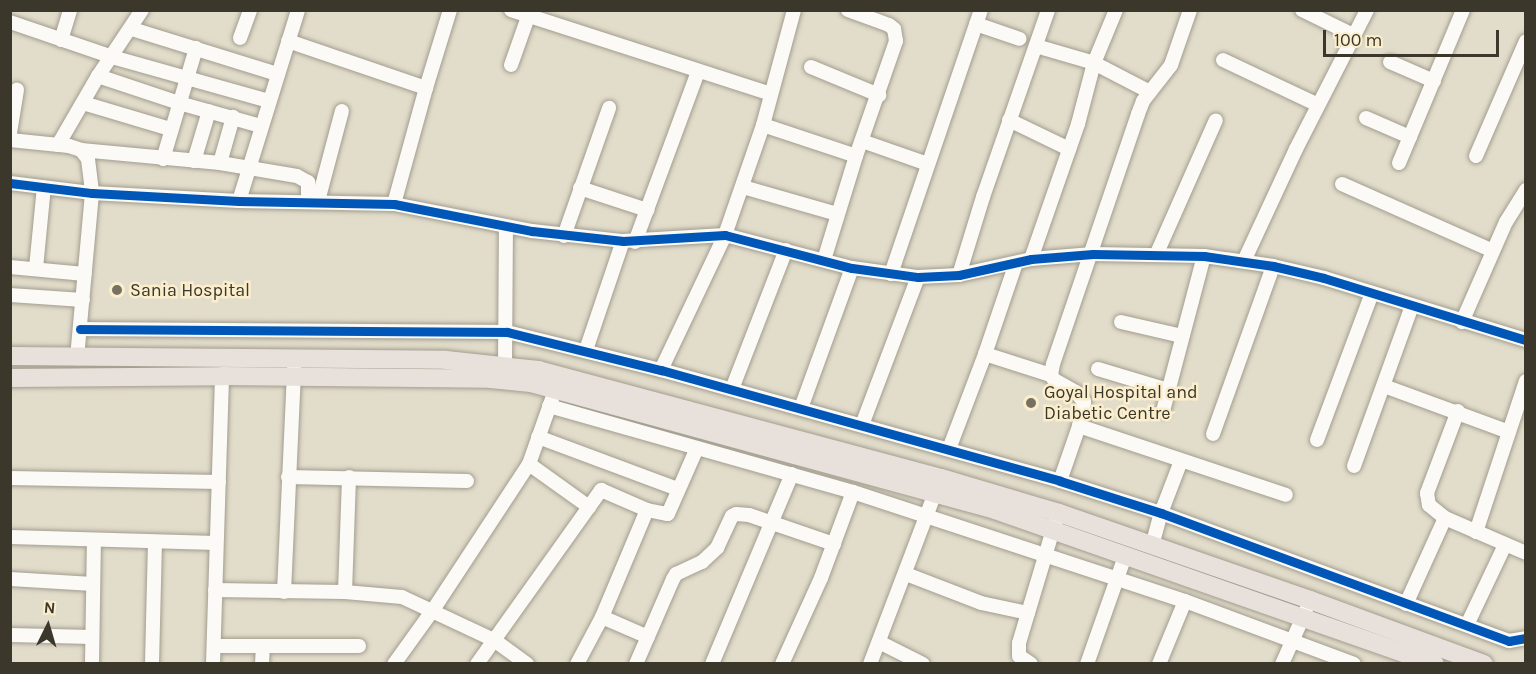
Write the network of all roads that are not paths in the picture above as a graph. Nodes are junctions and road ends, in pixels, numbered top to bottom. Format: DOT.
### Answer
graph roads {
  1 [pos="69,10"];
  2 [pos="142,10"];
  3 [pos="250,10"];
  4 [pos="298,10"];
  5 [pos="511,10"];
  6 [pos="554,10"];
  7 [pos="794,10"];
  8 [pos="1048,10"];
  9 [pos="1116,10"];
  10 [pos="1190,10"];
  11 [pos="1302,10"];
  12 [pos="1367,10"];
  13 [pos="1462,10"];
  14 [pos="450,11"];
  15 [pos="856,12"];
  16 [pos="528,17"];
  17 [pos="978,17"];
  18 [pos="10,22"];
  19 [pos="549,24"];
  20 [pos="132,29"];
  21 [pos="1353,35"];
  22 [pos="240,38"];
  23 [pos="1020,39"];
  24 [pos="61,40"];
  25 [pos="288,41"];
  26 [pos="1526,41"];
  27 [pos="1036,46"];
  28 [pos="196,48"];
  29 [pos="112,57"];
  30 [pos="1223,60"];
  31 [pos="1390,62"];
  32 [pos="1094,63"];
  33 [pos="511,64"];
  34 [pos="811,67"];
  35 [pos="698,72"];
  36 [pos="277,74"];
  37 [pos="98,76"];
  38 [pos="188,77"];
  39 [pos="1434,81"];
  40 [pos="426,88"];
  41 [pos="18,90"];
  42 [pos="1150,92"];
  43 [pos="771,93"];
  44 [pos="879,95"];
  45 [pos="269,101"];
  46 [pos="83,103"];
  47 [pos="179,103"];
  48 [pos="1318,105"];
  49 [pos="609,108"];
  50 [pos="209,111"];
  51 [pos="342,111"];
  52 [pos="233,117"];
  53 [pos="1366,118"];
  54 [pos="1009,120"];
  55 [pos="1216,120"];
  56 [pos="763,125"];
  57 [pos="261,126"];
  58 [pos="170,129"];
  59 [pos="10,133"];
  60 [pos="1410,137"];
  61 [pos="10,140"];
  62 [pos="862,141"];
  63 [pos="58,145"];
  64 [pos="1069,149"];
  65 [pos="81,150"];
  66 [pos="856,156"];
  67 [pos="1476,156"];
  68 [pos="163,159"];
  69 [pos="194,161"];
  70 [pos="220,163"];
  71 [pos="1399,163"];
  72 [pos="928,164"];
  73 [pos="249,168"];
  74 [pos="10,183"];
  75 [pos="1342,184"];
  76 [pos="44,187"];
  77 [pos="742,187"];
  78 [pos="580,188"];
  79 [pos="1526,190"];
  80 [pos="92,193"];
  81 [pos="239,201"];
  82 [pos="313,201"];
  83 [pos="394,204"];
  84 [pos="647,210"];
  85 [pos="837,214"];
  86 [pos="506,227"];
  87 [pos="725,235"];
  88 [pos="564,236"];
  89 [pos="629,242"];
  90 [pos="786,250"];
  91 [pos="1493,251"];
  92 [pos="1157,253"];
  93 [pos="1093,254"];
  94 [pos="1204,256"];
  95 [pos="1030,259"];
  96 [pos="824,260"];
  97 [pos="1244,261"];
  98 [pos="1016,263"];
  99 [pos="1273,266"];
  100 [pos="10,267"];
  101 [pos="36,268"];
  102 [pos="852,268"];
  103 [pos="85,274"];
  104 [pos="891,274"];
  105 [pos="959,275"];
  106 [pos="918,277"];
  107 [pos="1372,293"];
  108 [pos="10,295"];
  109 [pos="83,300"];
  110 [pos="1412,306"];
  111 [pos="1121,322"];
  112 [pos="1462,322"];
  113 [pos="80,329"];
  114 [pos="507,332"];
  115 [pos="1182,336"];
  116 [pos="1526,340"];
  117 [pos="586,350"];
  118 [pos="985,354"];
  119 [pos="10,356"];
  120 [pos="77,358"];
  121 [pos="505,365"];
  122 [pos="294,368"];
  123 [pos="1098,369"];
  124 [pos="661,370"];
  125 [pos="1051,375"];
  126 [pos="222,376"];
  127 [pos="10,378"];
  128 [pos="1526,381"];
  129 [pos="1384,386"];
  130 [pos="732,389"];
  131 [pos="1168,390"];
  132 [pos="555,391"];
  133 [pos="801,408"];
  134 [pos="1163,411"];
  135 [pos="1458,411"];
  136 [pos="862,425"];
  137 [pos="1079,426"];
  138 [pos="1509,432"];
  139 [pos="1213,434"];
  140 [pos="538,437"];
  141 [pos="1317,440"];
  142 [pos="697,448"];
  143 [pos="949,449"];
  144 [pos="1181,461"];
  145 [pos="529,464"];
  146 [pos="1353,466"];
  147 [pos="792,474"];
  148 [pos="288,477"];
  149 [pos="349,477"];
  150 [pos="10,478"];
  151 [pos="467,481"];
  152 [pos="1060,481"];
  153 [pos="219,482"];
  154 [pos="938,485"];
  155 [pos="678,489"];
  156 [pos="853,492"];
  157 [pos="1286,495"];
  158 [pos="589,507"];
  159 [pos="647,510"];
  160 [pos="1161,513"];
  161 [pos="926,518"];
  162 [pos="1445,518"];
  163 [pos="1056,521"];
  164 [pos="772,522"];
  165 [pos="1476,532"];
  166 [pos="10,537"];
  167 [pos="94,541"];
  168 [pos="155,542"];
  169 [pos="216,543"];
  170 [pos="834,544"];
  171 [pos="1504,545"];
  172 [pos="1152,546"];
  173 [pos="1526,553"];
  174 [pos="1046,555"];
  175 [pos="1125,556"];
  176 [pos="906,574"];
  177 [pos="10,579"];
  178 [pos="1117,579"];
  179 [pos="93,584"];
  180 [pos="215,590"];
  181 [pos="284,592"];
  182 [pos="345,592"];
  183 [pos="1185,601"];
  184 [pos="1406,604"];
  185 [pos="1306,608"];
  186 [pos="433,610"];
  187 [pos="1028,613"];
  188 [pos="602,617"];
  189 [pos="1467,625"];
  190 [pos="10,635"];
  191 [pos="92,637"];
  192 [pos="648,637"];
  193 [pos="1526,638"];
  194 [pos="494,640"];
  195 [pos="1293,640"];
  196 [pos="879,642"];
  197 [pos="213,646"];
  198 [pos="359,646"];
  199 [pos="263,647"];
  200 [pos="92,663"];
  201 [pos="152,663"];
  202 [pos="213,663"];
  203 [pos="262,663"];
  204 [pos="394,663"];
  205 [pos="477,663"];
  206 [pos="527,663"];
  207 [pos="577,663"];
  208 [pos="636,663"];
  209 [pos="712,663"];
  210 [pos="782,663"];
  211 [pos="870,663"];
  212 [pos="923,663"];
  213 [pos="1031,663"];
  214 [pos="1087,663"];
  215 [pos="1160,663"];
  216 [pos="1282,663"];
  217 [pos="1354,663"];
  218 [pos="1435,663"];
  219 [pos="1484,663"];
  1 -- 24 [label="street"];
  2 -- 20 [label="street"];
  3 -- 22 [label="street"];
  4 -- 25 [label="street"];
  5 -- 16 [label="street"];
  6 -- 19 [label="street"];
  7 -- 43 [label="street"];
  8 -- 27 [label="street"];
  9 -- 32 [label="street"];
  10 -- 42 [label="street"];
  11 -- 21 [label="street"];
  12 -- 21 [label="street"];
  13 -- 39 [label="street"];
  14 -- 40 [label="street"];
  15 -- 44 [label="street"];
  16 -- 19 [label="street"];
  16 -- 33 [label="street"];
  17 -- 23 [label="street"];
  17 -- 72 [label="street"];
  18 -- 24 [label="street"];
  19 -- 35 [label="street"];
  20 -- 28 [label="street"];
  20 -- 29 [label="street"];
  21 -- 48 [label="street"];
  24 -- 29 [label="street"];
  25 -- 36 [label="street"];
  25 -- 40 [label="street"];
  26 -- 67 [label="street"];
  27 -- 32 [label="street"];
  27 -- 54 [label="street"];
  28 -- 36 [label="street"];
  28 -- 38 [label="street"];
  29 -- 37 [label="street"];
  29 -- 38 [label="street"];
  30 -- 48 [label="street"];
  31 -- 39 [label="street"];
  32 -- 42 [label="street"];
  32 -- 64 [label="street"];
  34 -- 44 [label="street"];
  35 -- 43 [label="street"];
  35 -- 84 [label="street"];
  36 -- 45 [label="street"];
  37 -- 46 [label="street"];
  37 -- 47 [label="street"];
  38 -- 45 [label="street"];
  38 -- 47 [label="street"];
  39 -- 60 [label="street"];
  40 -- 83 [label="street"];
  41 -- 59 [label="street"];
  42 -- 93 [label="street"];
  43 -- 56 [label="street"];
  44 -- 62 [label="street"];
  45 -- 57 [label="street"];
  46 -- 58 [label="street"];
  46 -- 63 [label="street"];
  47 -- 50 [label="street"];
  47 -- 58 [label="street"];
  48 -- 97 [label="street"];
  49 -- 78 [label="street"];
  50 -- 52 [label="street"];
  50 -- 69 [label="street"];
  51 -- 82 [label="street"];
  52 -- 57 [label="street"];
  52 -- 70 [label="street"];
  53 -- 60 [label="street"];
  54 -- 64 [label="street"];
  54 -- 105 [label="street"];
  55 -- 92 [label="street"];
  56 -- 66 [label="street"];
  56 -- 77 [label="street"];
  57 -- 73 [label="street"];
  58 -- 68 [label="street"];
  60 -- 71 [label="street"];
  61 -- 63 [label="street"];
  62 -- 66 [label="street"];
  62 -- 72 [label="street"];
  63 -- 65 [label="street"];
  64 -- 95 [label="street"];
  65 -- 68 [label="street"];
  65 -- 80 [label="street"];
  66 -- 85 [label="street"];
  68 -- 69 [label="street"];
  69 -- 70 [label="street"];
  70 -- 73 [label="street"];
  72 -- 104 [label="street"];
  73 -- 81 [label="street"];
  73 -- 82 [label="street"];
  74 -- 76 [label="street"];
  75 -- 91 [label="street"];
  76 -- 80 [label="street"];
  76 -- 101 [label="street"];
  77 -- 85 [label="street"];
  77 -- 87 [label="street"];
  78 -- 84 [label="street"];
  78 -- 88 [label="street"];
  79 -- 91 [label="street"];
  80 -- 81 [label="street"];
  80 -- 103 [label="street"];
  81 -- 82 [label="street"];
  82 -- 83 [label="street"];
  83 -- 86 [label="street"];
  84 -- 89 [label="street"];
  85 -- 96 [label="street"];
  86 -- 88 [label="street"];
  86 -- 114 [label="street"];
  87 -- 89 [label="street"];
  87 -- 90 [label="street"];
  87 -- 124 [label="street"];
  88 -- 89 [label="street"];
  89 -- 117 [label="street"];
  90 -- 96 [label="street"];
  90 -- 130 [label="street"];
  91 -- 112 [label="street"];
  92 -- 93 [label="street"];
  92 -- 94 [label="street"];
  93 -- 95 [label="street"];
  93 -- 125 [label="street"];
  94 -- 97 [label="street"];
  94 -- 115 [label="street"];
  95 -- 98 [label="street"];
  96 -- 102 [label="street"];
  97 -- 99 [label="street"];
  98 -- 105 [label="street"];
  98 -- 118 [label="street"];
  99 -- 107 [label="street"];
  99 -- 139 [label="street"];
  100 -- 101 [label="street"];
  101 -- 103 [label="street"];
  102 -- 104 [label="street"];
  102 -- 133 [label="street"];
  103 -- 109 [label="street"];
  104 -- 106 [label="street"];
  105 -- 106 [label="street"];
  106 -- 136 [label="street"];
  107 -- 110 [label="street"];
  107 -- 141 [label="street"];
  108 -- 109 [label="street"];
  109 -- 113 [label="street"];
  110 -- 112 [label="street"];
  110 -- 129 [label="street"];
  111 -- 115 [label="street"];
  112 -- 116 [label="street"];
  113 -- 114 [label="street"];
  113 -- 120 [label="street"];
  114 -- 117 [label="street"];
  114 -- 121 [label="street"];
  115 -- 131 [label="street"];
  117 -- 124 [label="street"];
  118 -- 125 [label="street"];
  118 -- 143 [label="street"];
  119 -- 120 [label="main road"];
  120 -- 122 [label="main road"];
  121 -- 122 [label="main road"];
  121 -- 132 [label="main road"];
  122 -- 126 [label="main road"];
  122 -- 132 [label="main road"];
  122 -- 148 [label="street"];
  123 -- 131 [label="street"];
  124 -- 130 [label="street"];
  125 -- 137 [label="street"];
  126 -- 127 [label="main road"];
  126 -- 153 [label="street"];
  128 -- 138 [label="street"];
  129 -- 135 [label="street"];
  129 -- 146 [label="street"];
  130 -- 133 [label="street"];
  131 -- 134 [label="street"];
  132 -- 140 [label="street"];
  132 -- 142 [label="street"];
  132 -- 154 [label="main road"];
  133 -- 136 [label="street"];
  135 -- 138 [label="street"];
  135 -- 162 [label="street"];
  136 -- 143 [label="street"];
  137 -- 144 [label="street"];
  137 -- 152 [label="street"];
  138 -- 165 [label="street"];
  140 -- 145 [label="street"];
  140 -- 155 [label="street"];
  142 -- 147 [label="street"];
  142 -- 155 [label="street"];
  143 -- 152 [label="street"];
  144 -- 157 [label="street"];
  144 -- 160 [label="street"];
  145 -- 158 [label="street"];
  145 -- 186 [label="street"];
  147 -- 156 [label="street"];
  147 -- 164 [label="street"];
  148 -- 149 [label="street"];
  148 -- 181 [label="street"];
  149 -- 151 [label="street"];
  149 -- 182 [label="street"];
  150 -- 153 [label="street"];
  152 -- 160 [label="street"];
  153 -- 169 [label="street"];
  154 -- 161 [label="street"];
  154 -- 163 [label="main road"];
  155 -- 159 [label="street"];
  156 -- 161 [label="street"];
  156 -- 170 [label="street"];
  158 -- 159 [label="street"];
  158 -- 194 [label="street"];
  159 -- 188 [label="street"];
  160 -- 172 [label="street"];
  160 -- 184 [label="street"];
  161 -- 174 [label="street"];
  161 -- 176 [label="street"];
  162 -- 165 [label="street"];
  162 -- 184 [label="street"];
  163 -- 172 [label="main road"];
  163 -- 174 [label="street"];
  163 -- 175 [label="main road"];
  164 -- 170 [label="street"];
  164 -- 192 [label="street"];
  164 -- 209 [label="street"];
  165 -- 171 [label="street"];
  166 -- 167 [label="street"];
  167 -- 168 [label="street"];
  167 -- 179 [label="street"];
  168 -- 169 [label="street"];
  168 -- 201 [label="street"];
  169 -- 180 [label="street"];
  170 -- 210 [label="street"];
  171 -- 173 [label="street"];
  171 -- 189 [label="street"];
  172 -- 185 [label="main road"];
  174 -- 178 [label="street"];
  174 -- 187 [label="street"];
  175 -- 178 [label="street"];
  175 -- 185 [label="main road"];
  176 -- 187 [label="street"];
  176 -- 196 [label="street"];
  177 -- 179 [label="street"];
  178 -- 183 [label="street"];
  178 -- 214 [label="street"];
  179 -- 191 [label="street"];
  180 -- 181 [label="street"];
  180 -- 197 [label="street"];
  181 -- 182 [label="street"];
  182 -- 186 [label="street"];
  183 -- 195 [label="street"];
  183 -- 215 [label="street"];
  184 -- 189 [label="street"];
  185 -- 195 [label="street"];
  185 -- 218 [label="main road"];
  185 -- 219 [label="main road"];
  186 -- 194 [label="street"];
  186 -- 204 [label="street"];
  187 -- 213 [label="street"];
  188 -- 192 [label="street"];
  188 -- 207 [label="street"];
  189 -- 193 [label="street"];
  190 -- 191 [label="street"];
  191 -- 200 [label="street"];
  192 -- 208 [label="street"];
  194 -- 205 [label="street"];
  194 -- 206 [label="street"];
  195 -- 216 [label="street"];
  195 -- 217 [label="street"];
  196 -- 211 [label="street"];
  196 -- 212 [label="street"];
  197 -- 199 [label="street"];
  197 -- 202 [label="street"];
  198 -- 199 [label="street"];
  199 -- 203 [label="street"];
}
